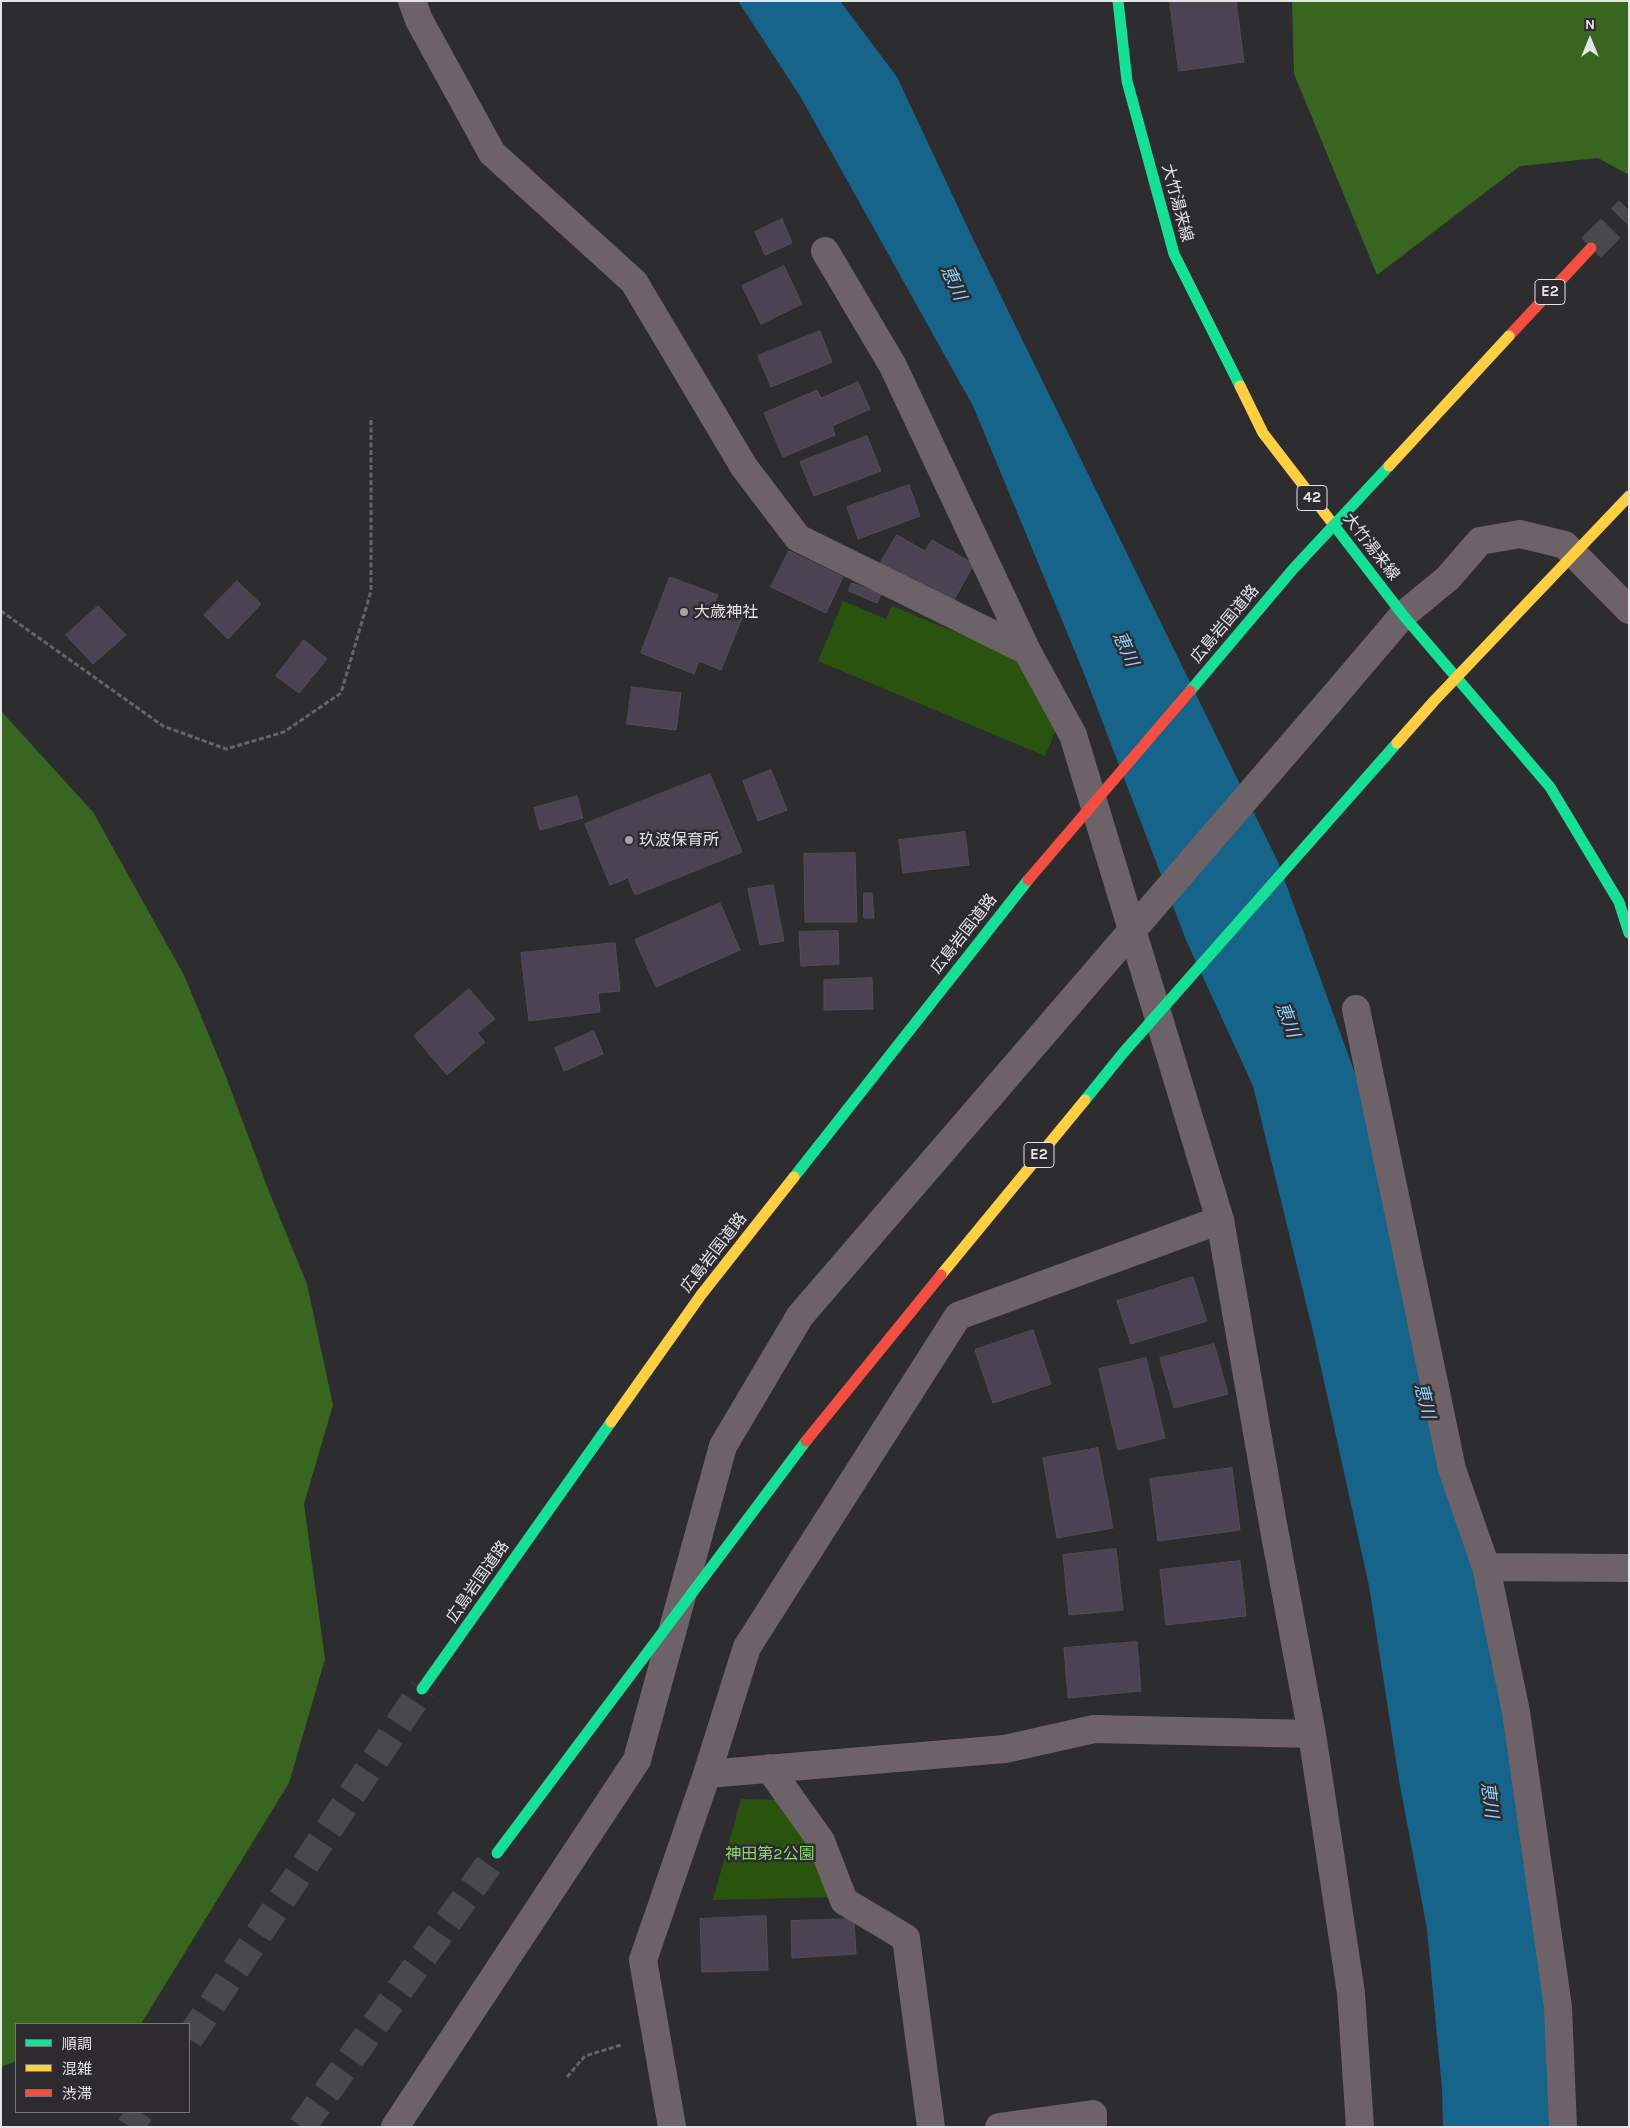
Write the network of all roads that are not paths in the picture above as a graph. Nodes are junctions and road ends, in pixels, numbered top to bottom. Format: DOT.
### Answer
graph roads {
  1 [pos="412,1"];
  2 [pos="1118,1"];
  3 [pos="1592,248"];
  4 [pos="825,250"];
  5 [pos="1629,496"];
  6 [pos="1629,610"];
  7 [pos="1403,616"];
  8 [pos="1027,651"];
  9 [pos="1629,933"];
  10 [pos="1356,1010"];
  11 [pos="1220,1220"];
  12 [pos="1486,1567"];
  13 [pos="1629,1568"];
  14 [pos="422,1689"];
  15 [pos="1312,1734"];
  16 [pos="769,1768"];
  17 [pos="707,1774"];
  18 [pos="496,1853"];
  19 [pos="395,2127"];
  20 [pos="672,2127"];
  21 [pos="931,2127"];
  22 [pos="999,2127"];
  23 [pos="1093,2127"];
  24 [pos="1360,2127"];
  25 [pos="1563,2127"];
  1 -- 8 [label="street"];
  2 -- 7 [label="main road, 大竹湯来線 / 42"];
  3 -- 14 [label="main road, 広島岩国道路 / E2, bridge"];
  4 -- 8 [label="street"];
  5 -- 18 [label="main road, E2, bridge"];
  6 -- 7 [label="street"];
  7 -- 9 [label="main road, 大竹湯来線 / 42"];
  7 -- 19 [label="street, bridge"];
  8 -- 11 [label="street"];
  10 -- 12 [label="street"];
  11 -- 15 [label="street"];
  11 -- 17 [label="street"];
  12 -- 13 [label="street"];
  12 -- 25 [label="street"];
  15 -- 16 [label="street"];
  15 -- 24 [label="street"];
  16 -- 17 [label="street"];
  16 -- 21 [label="street"];
  17 -- 20 [label="street"];
  22 -- 23 [label="street"];
}
